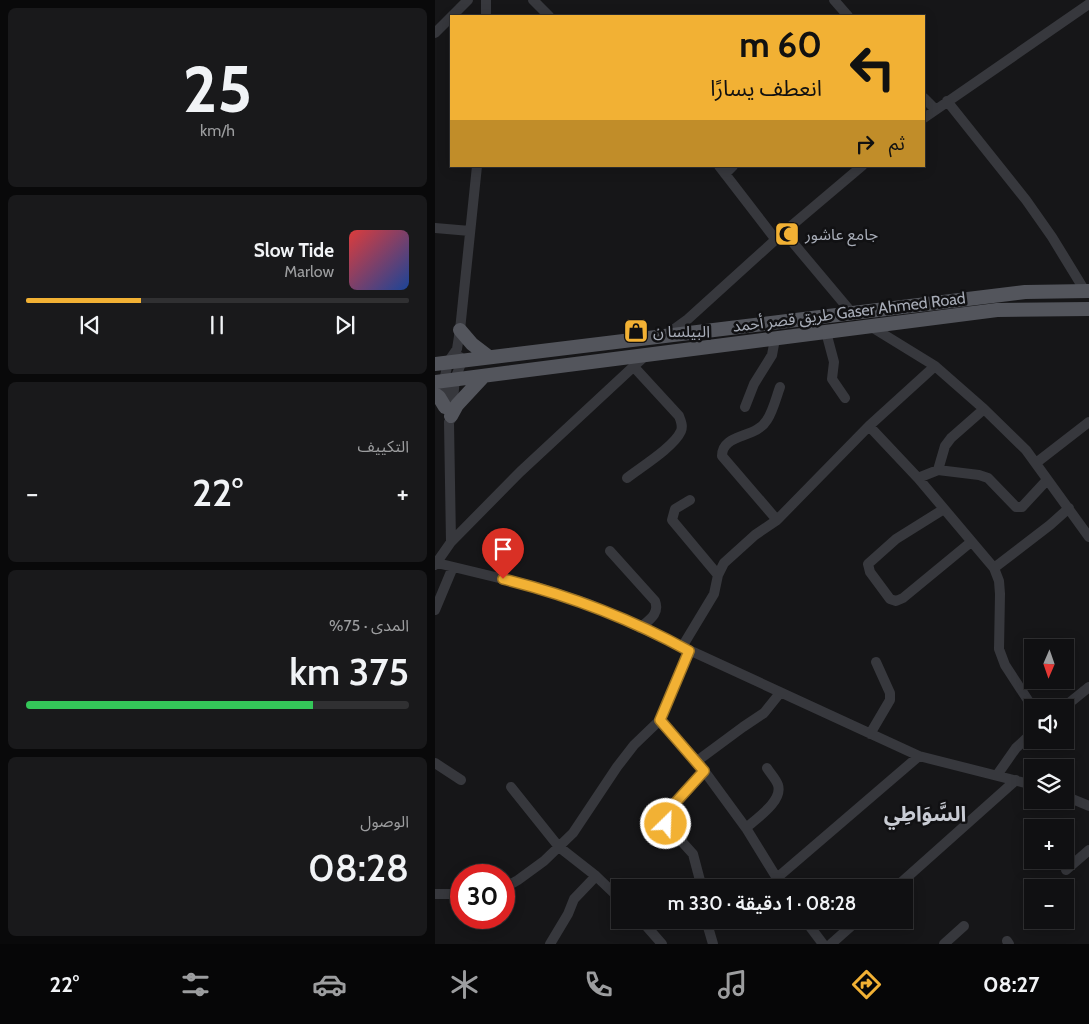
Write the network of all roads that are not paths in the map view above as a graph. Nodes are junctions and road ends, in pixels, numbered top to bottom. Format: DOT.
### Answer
graph roads {
  1 [pos="468,0"];
  2 [pos="487,0"];
  3 [pos="533,0"];
  4 [pos="834,0"];
  5 [pos="1089,4"];
  6 [pos="453,15"];
  7 [pos="486,15"];
  8 [pos="548,15"];
  9 [pos="847,15"];
  10 [pos="450,18"];
  11 [pos="435,33"];
  12 [pos="925,99"];
  13 [pos="947,101"];
  14 [pos="935,109"];
  15 [pos="925,117"];
  16 [pos="477,167"];
  17 [pos="861,167"];
  18 [pos="722,170"];
  19 [pos="435,228"];
  20 [pos="470,231"];
  21 [pos="784,232"];
  22 [pos="776,240"];
  23 [pos="1087,291"];
  24 [pos="1089,310"];
  25 [pos="852,313"];
  26 [pos="871,326"];
  27 [pos="460,330"];
  28 [pos="826,332"];
  29 [pos="665,336"];
  30 [pos="775,339"];
  31 [pos="646,355"];
  32 [pos="489,357"];
  33 [pos="451,359"];
  34 [pos="935,366"];
  35 [pos="634,367"];
  36 [pos="483,376"];
  37 [pos="445,381"];
  38 [pos="780,387"];
  39 [pos="435,394"];
  40 [pos="845,398"];
  41 [pos="745,408"];
  42 [pos="984,409"];
  43 [pos="448,415"];
  44 [pos="1089,422"];
  45 [pos="869,426"];
  46 [pos="1036,463"];
  47 [pos="938,470"];
  48 [pos="627,478"];
  49 [pos="918,478"];
  50 [pos="1047,480"];
  51 [pos="690,500"];
  52 [pos="1069,508"];
  53 [pos="944,509"];
  54 [pos="777,520"];
  55 [pos="1089,537"];
  56 [pos="451,542"];
  57 [pos="971,542"];
  58 [pos="610,551"];
  59 [pos="436,564"];
  60 [pos="453,567"];
  61 [pos="994,568"];
  62 [pos="718,575"];
  63 [pos="435,610"];
  64 [pos="641,628"];
  65 [pos="685,649"];
  66 [pos="876,662"];
  67 [pos="1089,687"];
  68 [pos="780,693"];
  69 [pos="1027,699"];
  70 [pos="1074,699"];
  71 [pos="660,720"];
  72 [pos="870,734"];
  73 [pos="1024,740"];
  74 [pos="919,756"];
  75 [pos="697,761"];
  76 [pos="435,763"];
  77 [pos="767,768"];
  78 [pos="704,771"];
  79 [pos="997,775"];
  80 [pos="461,780"];
  81 [pos="1017,780"];
  82 [pos="1024,782"];
  83 [pos="511,788"];
  84 [pos="1074,800"];
  85 [pos="1089,806"];
  86 [pos="746,828"];
  87 [pos="559,847"];
  88 [pos="1089,850"];
  89 [pos="1066,870"];
  90 [pos="595,876"];
  91 [pos="778,876"];
  92 [pos="700,879"];
  93 [pos="779,879"];
  94 [pos="905,879"];
  95 [pos="515,881"];
  96 [pos="611,891"];
  97 [pos="435,894"];
  98 [pos="450,894"];
  99 [pos="964,926"];
  100 [pos="649,929"];
  101 [pos="709,929"];
  102 [pos="812,929"];
  103 [pos="848,929"];
  104 [pos="550,944"];
  105 [pos="662,944"];
  106 [pos="713,944"];
  107 [pos="823,944"];
  108 [pos="831,944"];
  109 [pos="944,944"];
  1 -- 6 [label="street"];
  2 -- 7 [label="street"];
  3 -- 8 [label="street"];
  4 -- 9 [label="street"];
  5 -- 13 [label="street"];
  10 -- 11 [label="street"];
  12 -- 14 [label="street"];
  13 -- 14 [label="street"];
  13 -- 23 [label="street"];
  14 -- 15 [label="street"];
  16 -- 20 [label="street"];
  17 -- 21 [label="street"];
  18 -- 22 [label="street"];
  19 -- 20 [label="street"];
  20 -- 27 [label="street"];
  21 -- 22 [label="street"];
  21 -- 25 [label="street"];
  22 -- 29 [label="street"];
  23 -- 25 [label="main road, طريق قصر أحمد Gaser Ahmed Road"];
  24 -- 26 [label="main road, طريق قصر أحمد Gaser Ahmed Road"];
  25 -- 29 [label="main road, طريق قصر أحمد Gaser Ahmed Road"];
  26 -- 28 [label="main road, طريق قصر أحمد Gaser Ahmed Road"];
  26 -- 34 [label="street"];
  27 -- 32 [label="main road"];
  27 -- 33 [label="street"];
  28 -- 30 [label="main road, طريق قصر أحمد Gaser Ahmed Road"];
  28 -- 40 [label="street"];
  29 -- 32 [label="main road, طريق قصر أحمد Gaser Ahmed Road"];
  30 -- 31 [label="main road, طريق قصر أحمد Gaser Ahmed Road"];
  30 -- 41 [label="street"];
  31 -- 35 [label="street"];
  31 -- 36 [label="main road, طريق قصر أحمد Gaser Ahmed Road"];
  32 -- 33 [label="main road, طريق قصر أحمد Gaser Ahmed Road"];
  33 -- 37 [label="street"];
  34 -- 42 [label="street"];
  34 -- 45 [label="street"];
  35 -- 48 [label="street"];
  35 -- 56 [label="street"];
  36 -- 37 [label="main road, طريق قصر أحمد Gaser Ahmed Road"];
  36 -- 43 [label="main road"];
  37 -- 43 [label="street"];
  38 -- 54 [label="street"];
  39 -- 43 [label="main road"];
  42 -- 46 [label="street"];
  42 -- 47 [label="street"];
  43 -- 56 [label="street"];
  44 -- 46 [label="street"];
  45 -- 49 [label="street"];
  45 -- 54 [label="street"];
  46 -- 50 [label="street"];
  47 -- 49 [label="street"];
  47 -- 50 [label="street"];
  49 -- 53 [label="street"];
  50 -- 52 [label="street"];
  51 -- 62 [label="street"];
  52 -- 55 [label="street"];
  52 -- 61 [label="street"];
  53 -- 57 [label="street"];
  53 -- 57 [label="street"];
  54 -- 62 [label="street"];
  56 -- 59 [label="street"];
  57 -- 61 [label="street"];
  58 -- 64 [label="street"];
  59 -- 60 [label="street"];
  60 -- 63 [label="street"];
  60 -- 64 [label="street"];
  61 -- 69 [label="street"];
  62 -- 65 [label="street"];
  64 -- 65 [label="street"];
  65 -- 68 [label="street"];
  65 -- 71 [label="street"];
  66 -- 72 [label="street"];
  67 -- 70 [label="street"];
  68 -- 72 [label="street"];
  68 -- 75 [label="street"];
  71 -- 75 [label="street"];
  71 -- 87 [label="street"];
  72 -- 74 [label="street"];
  73 -- 79 [label="street"];
  74 -- 79 [label="street"];
  74 -- 91 [label="street"];
  75 -- 78 [label="street"];
  76 -- 80 [label="street"];
  77 -- 86 [label="street"];
  78 -- 86 [label="street"];
  78 -- 92 [label="street"];
  79 -- 81 [label="street"];
  81 -- 82 [label="street"];
  81 -- 94 [label="street"];
  83 -- 87 [label="street"];
  84 -- 85 [label="street"];
  86 -- 91 [label="street"];
  87 -- 90 [label="street"];
  87 -- 95 [label="street"];
  88 -- 89 [label="street"];
  90 -- 96 [label="street"];
  90 -- 104 [label="street"];
  91 -- 93 [label="street"];
  97 -- 98 [label="street"];
  99 -- 109 [label="street"];
  100 -- 105 [label="street"];
  101 -- 106 [label="street"];
  102 -- 107 [label="street"];
  103 -- 108 [label="street"];
}
